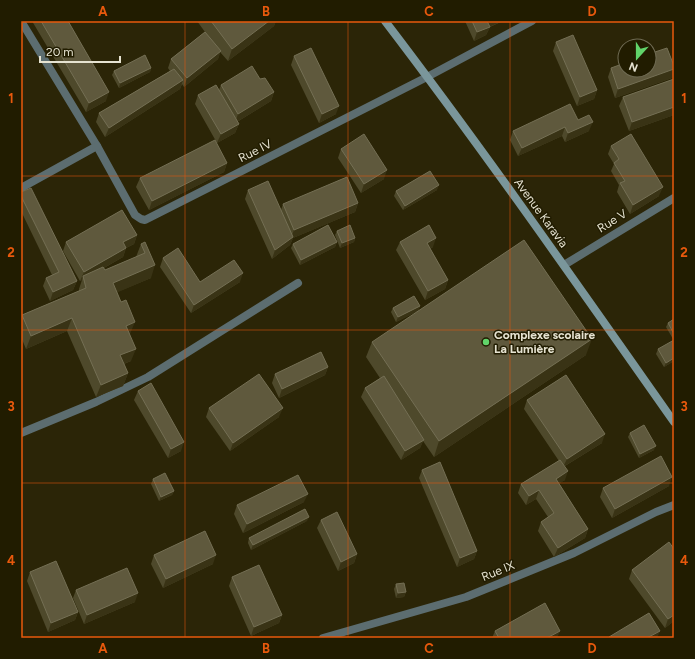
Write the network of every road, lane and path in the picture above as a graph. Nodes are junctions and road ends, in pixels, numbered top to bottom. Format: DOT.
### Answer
graph roads {
  1 [pos="21,21"];
  2 [pos="385,21"];
  3 [pos="532,21"];
  4 [pos="427,77"];
  5 [pos="98,146"];
  6 [pos="21,188"];
  7 [pos="674,198"];
  8 [pos="564,265"];
  9 [pos="298,283"];
  10 [pos="674,422"];
  11 [pos="21,433"];
  12 [pos="674,505"];
  13 [pos="323,638"];
  1 -- 5 [label="street, Rue IV"];
  2 -- 4 [label="street, Avenue Karavia"];
  3 -- 4 [label="street, Rue IV"];
  4 -- 5 [label="street, Rue IV"];
  4 -- 8 [label="street, Avenue Karavia"];
  5 -- 6 [label="street"];
  7 -- 8 [label="street, Rue V"];
  8 -- 10 [label="street, Avenue Karavia"];
  9 -- 11 [label="street"];
  12 -- 13 [label="street, Rue IX"];
}
